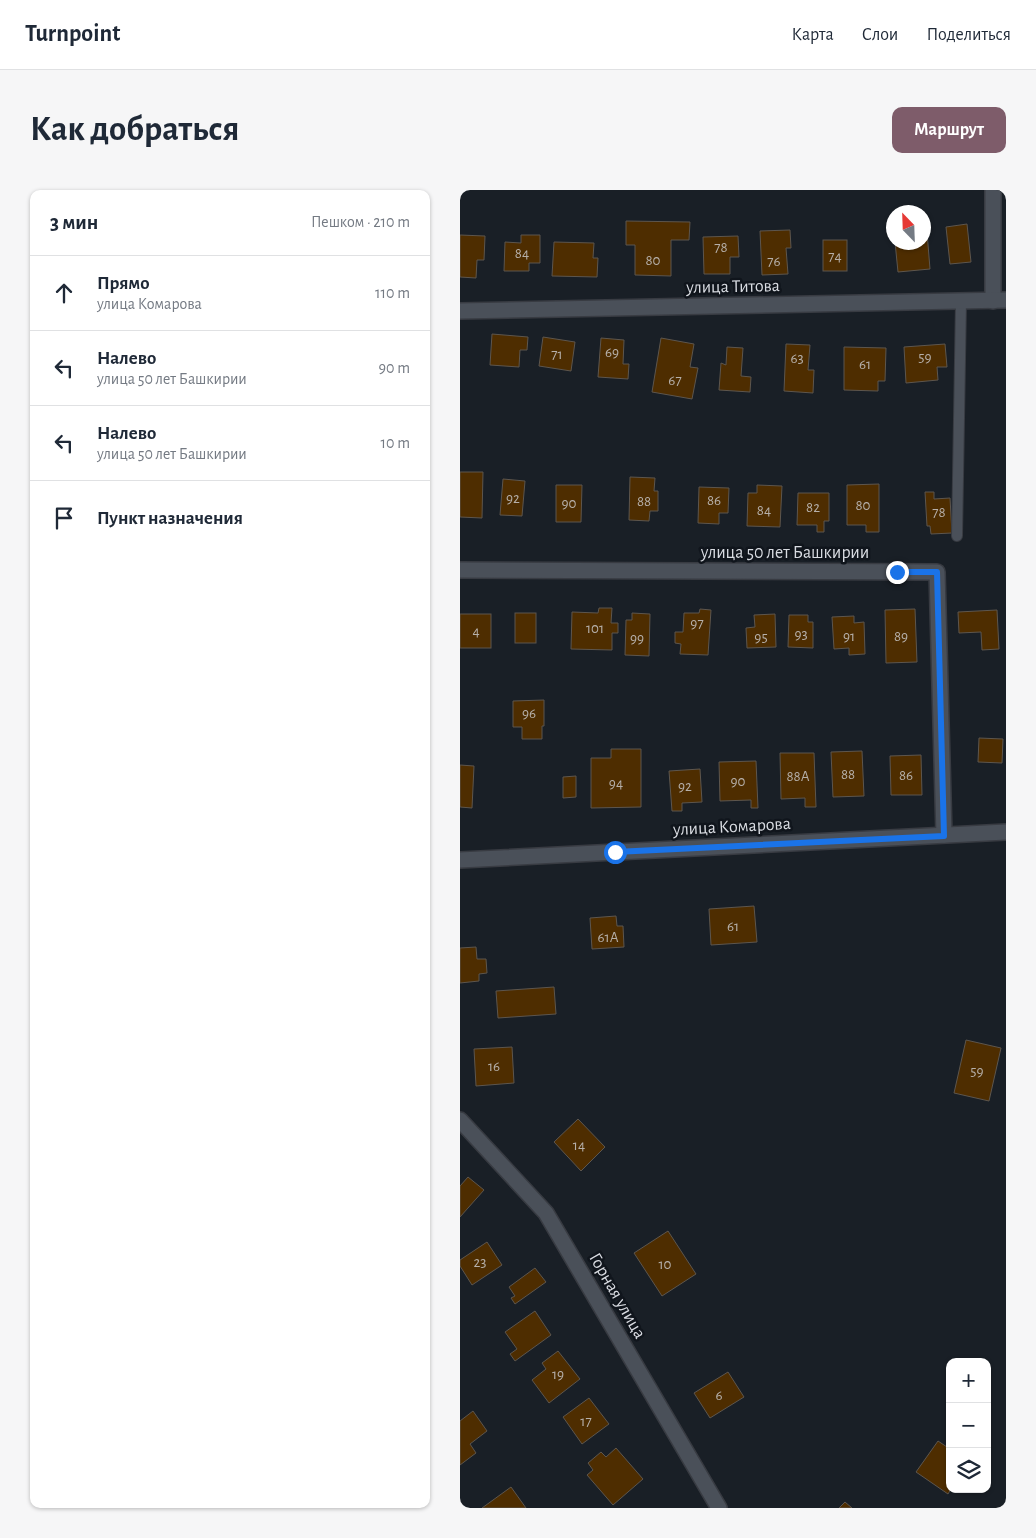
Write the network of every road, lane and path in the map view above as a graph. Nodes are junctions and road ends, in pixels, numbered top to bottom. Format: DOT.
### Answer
graph roads {
  1 [pos="993,190"];
  2 [pos="1000,300"];
  3 [pos="961,301"];
  4 [pos="460,311"];
  5 [pos="957,536"];
  6 [pos="460,570"];
  7 [pos="1006,832"];
  8 [pos="944,836"];
  9 [pos="460,860"];
  10 [pos="460,1120"];
  11 [pos="719,1508"];
  1 -- 2 [label="street"];
  2 -- 3 [label="street, улица Титова"];
  3 -- 4 [label="street, улица Титова"];
  3 -- 5 [label="lane"];
  6 -- 8 [label="street, улица 50 лет Башкирии"];
  7 -- 8 [label="street, улица Комарова"];
  8 -- 9 [label="street, улица Комарова"];
  10 -- 11 [label="street, Горная улица"];
}
